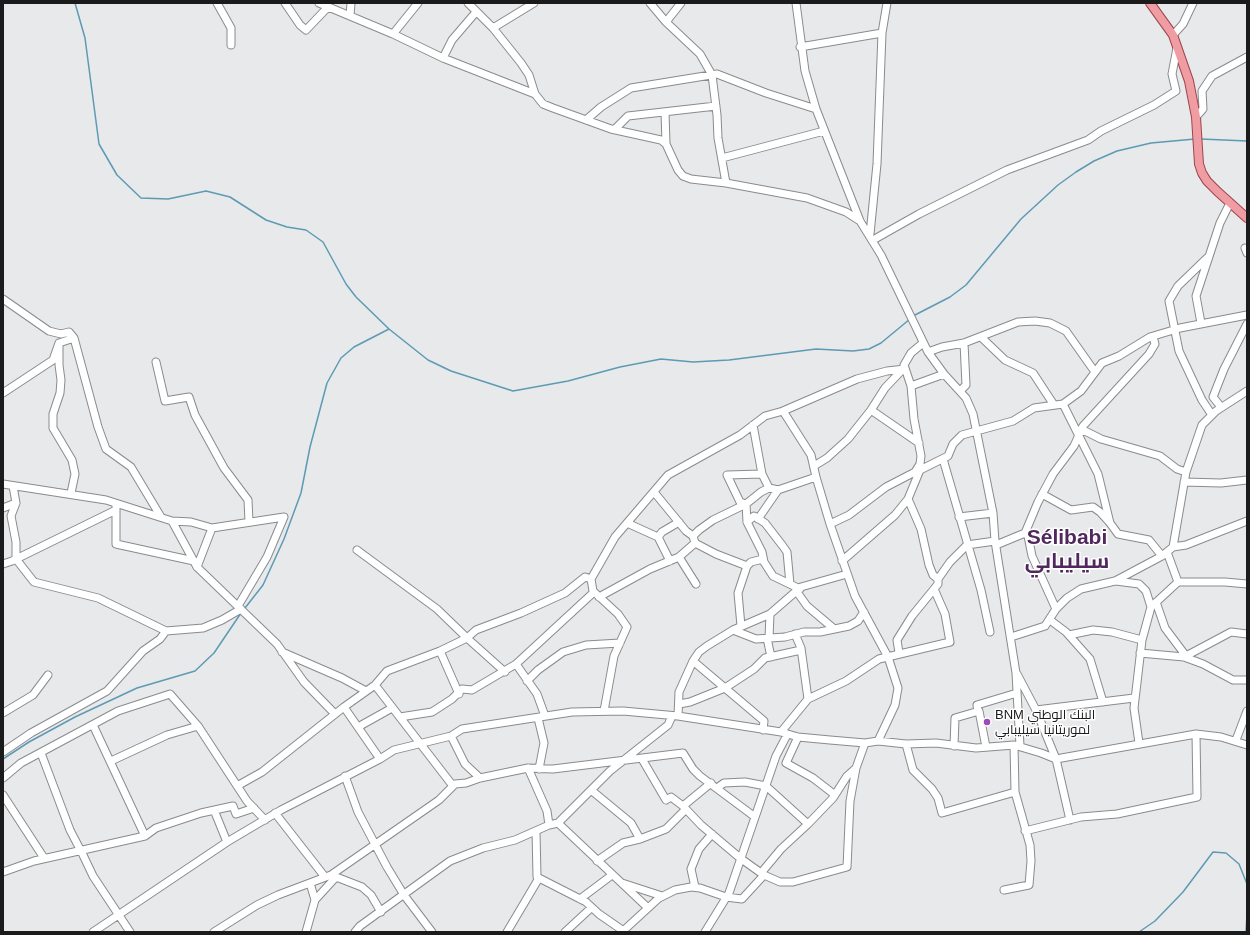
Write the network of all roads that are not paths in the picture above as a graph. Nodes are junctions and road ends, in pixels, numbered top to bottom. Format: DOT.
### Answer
graph roads {
  1 [pos="217,3"];
  2 [pos="285,3"];
  3 [pos="319,3"];
  4 [pos="351,3"];
  5 [pos="418,3"];
  6 [pos="468,3"];
  7 [pos="534,3"];
  8 [pos="650,3"];
  9 [pos="680,3"];
  10 [pos="796,3"];
  11 [pos="887,3"];
  12 [pos="1150,3"];
  13 [pos="1193,3"];
  14 [pos="328,7"];
  15 [pos="476,12"];
  16 [pos="350,16"];
  17 [pos="666,22"];
  18 [pos="493,28"];
  19 [pos="882,33"];
  20 [pos="393,34"];
  21 [pos="1173,35"];
  22 [pos="231,45"];
  23 [pos="800,47"];
  24 [pos="1177,48"];
  25 [pos="1247,57"];
  26 [pos="443,58"];
  27 [pos="712,75"];
  28 [pos="535,94"];
  29 [pos="716,106"];
  30 [pos="816,109"];
  31 [pos="665,112"];
  32 [pos="1196,117"];
  33 [pos="586,120"];
  34 [pos="615,129"];
  35 [pos="824,131"];
  36 [pos="666,144"];
  37 [pos="722,158"];
  38 [pos="726,182"];
  39 [pos="1230,203"];
  40 [pos="1247,218"];
  41 [pos="860,221"];
  42 [pos="871,237"];
  43 [pos="1207,258"];
  44 [pos="3,299"];
  45 [pos="1247,314"];
  46 [pos="1201,323"];
  47 [pos="1247,324"];
  48 [pos="1175,330"];
  49 [pos="981,337"];
  50 [pos="1153,337"];
  51 [pos="74,338"];
  52 [pos="964,343"];
  53 [pos="59,344"];
  54 [pos="923,344"];
  55 [pos="928,352"];
  56 [pos="156,362"];
  57 [pos="904,369"];
  58 [pos="1095,372"];
  59 [pos="944,374"];
  60 [pos="911,386"];
  61 [pos="960,391"];
  62 [pos="1247,391"];
  63 [pos="3,393"];
  64 [pos="1213,397"];
  65 [pos="1202,400"];
  66 [pos="1063,404"];
  67 [pos="1054,405"];
  68 [pos="1221,407"];
  69 [pos="871,410"];
  70 [pos="783,411"];
  71 [pos="1212,415"];
  72 [pos="753,425"];
  73 [pos="977,431"];
  74 [pos="1080,432"];
  75 [pos="919,443"];
  76 [pos="921,456"];
  77 [pos="943,459"];
  78 [pos="928,465"];
  79 [pos="814,466"];
  80 [pos="1186,472"];
  81 [pos="762,474"];
  82 [pos="916,474"];
  83 [pos="816,477"];
  84 [pos="1247,480"];
  85 [pos="1184,482"];
  86 [pos="3,484"];
  87 [pos="13,486"];
  88 [pos="769,488"];
  89 [pos="778,490"];
  90 [pos="654,492"];
  91 [pos="70,493"];
  92 [pos="1042,494"];
  93 [pos="908,499"];
  94 [pos="16,503"];
  95 [pos="746,504"];
  96 [pos="116,506"];
  97 [pos="3,508"];
  98 [pos="993,513"];
  99 [pos="161,517"];
  100 [pos="960,517"];
  101 [pos="758,518"];
  102 [pos="172,521"];
  103 [pos="1247,521"];
  104 [pos="249,522"];
  105 [pos="679,522"];
  106 [pos="747,522"];
  107 [pos="627,523"];
  108 [pos="1110,523"];
  109 [pos="830,524"];
  110 [pos="212,528"];
  111 [pos="1026,533"];
  112 [pos="658,537"];
  113 [pos="694,539"];
  114 [pos="996,543"];
  115 [pos="967,545"];
  116 [pos="1173,547"];
  117 [pos="357,550"];
  118 [pos="1164,554"];
  119 [pos="679,557"];
  120 [pos="16,559"];
  121 [pos="763,559"];
  122 [pos="670,561"];
  123 [pos="842,561"];
  124 [pos="3,564"];
  125 [pos="196,564"];
  126 [pos="748,566"];
  127 [pos="847,574"];
  128 [pos="591,579"];
  129 [pos="938,579"];
  130 [pos="1115,581"];
  131 [pos="1178,582"];
  132 [pos="696,584"];
  133 [pos="790,584"];
  134 [pos="1247,584"];
  135 [pos="934,589"];
  136 [pos="798,590"];
  137 [pos="597,594"];
  138 [pos="1153,605"];
  139 [pos="240,608"];
  140 [pos="1056,609"];
  141 [pos="864,612"];
  142 [pos="770,614"];
  143 [pos="1050,620"];
  144 [pos="741,626"];
  145 [pos="833,628"];
  146 [pos="733,630"];
  147 [pos="166,631"];
  148 [pos="990,632"];
  149 [pos="795,634"];
  150 [pos="1247,634"];
  151 [pos="1069,635"];
  152 [pos="1011,636"];
  153 [pos="467,638"];
  154 [pos="768,638"];
  155 [pos="1142,640"];
  156 [pos="620,643"];
  157 [pos="801,650"];
  158 [pos="440,651"];
  159 [pos="282,652"];
  160 [pos="899,653"];
  161 [pos="1140,653"];
  162 [pos="771,657"];
  163 [pos="1185,657"];
  164 [pos="888,658"];
  165 [pos="693,661"];
  166 [pos="516,664"];
  167 [pos="505,672"];
  168 [pos="1016,673"];
  169 [pos="48,676"];
  170 [pos="1247,680"];
  171 [pos="526,681"];
  172 [pos="375,685"];
  173 [pos="724,688"];
  174 [pos="366,691"];
  175 [pos="1017,693"];
  176 [pos="459,694"];
  177 [pos="1134,698"];
  178 [pos="808,699"];
  179 [pos="1103,702"];
  180 [pos="679,704"];
  181 [pos="344,708"];
  182 [pos="392,708"];
  183 [pos="1036,710"];
  184 [pos="604,711"];
  185 [pos="1247,711"];
  186 [pos="3,712"];
  187 [pos="978,712"];
  188 [pos="335,714"];
  189 [pos="675,716"];
  190 [pos="400,717"];
  191 [pos="542,717"];
  192 [pos="93,725"];
  193 [pos="198,726"];
  194 [pos="358,728"];
  195 [pos="764,730"];
  196 [pos="784,734"];
  197 [pos="1196,734"];
  198 [pos="451,736"];
  199 [pos="798,737"];
  200 [pos="1236,740"];
  201 [pos="878,741"];
  202 [pos="865,742"];
  203 [pos="419,743"];
  204 [pos="1139,743"];
  205 [pos="906,744"];
  206 [pos="1247,745"];
  207 [pos="954,746"];
  208 [pos="1017,746"];
  209 [pos="986,747"];
  210 [pos="3,751"];
  211 [pos="41,753"];
  212 [pos="380,759"];
  213 [pos="624,759"];
  214 [pos="642,759"];
  215 [pos="1056,759"];
  216 [pos="111,761"];
  217 [pos="528,768"];
  218 [pos="856,768"];
  219 [pos="539,769"];
  220 [pos="345,776"];
  221 [pos="3,778"];
  222 [pos="480,778"];
  223 [pos="710,783"];
  224 [pos="237,786"];
  225 [pos="453,786"];
  226 [pos="766,786"];
  227 [pos="717,788"];
  228 [pos="591,790"];
  229 [pos="1016,792"];
  230 [pos="3,795"];
  231 [pos="835,795"];
  232 [pos="254,808"];
  233 [pos="685,808"];
  234 [pos="214,810"];
  235 [pos="275,813"];
  236 [pos="754,817"];
  237 [pos="265,820"];
  238 [pos="1070,820"];
  239 [pos="558,823"];
  240 [pos="808,824"];
  241 [pos="549,825"];
  242 [pos="536,831"];
  243 [pos="1025,831"];
  244 [pos="712,834"];
  245 [pos="145,836"];
  246 [pos="640,839"];
  247 [pos="227,842"];
  248 [pos="376,845"];
  249 [pos="80,850"];
  250 [pos="44,858"];
  251 [pos="740,858"];
  252 [pos="597,861"];
  253 [pos="3,872"];
  254 [pos="763,874"];
  255 [pos="612,875"];
  256 [pos="330,877"];
  257 [pos="539,878"];
  258 [pos="620,882"];
  259 [pos="310,883"];
  260 [pos="695,888"];
  261 [pos="1004,890"];
  262 [pos="404,895"];
  263 [pos="662,896"];
  264 [pos="726,897"];
  265 [pos="580,899"];
  266 [pos="315,900"];
  267 [pos="647,907"];
  268 [pos="591,908"];
  269 [pos="381,912"];
  270 [pos="119,914"];
  271 [pos="429,931"];
  272 [pos="624,931"];
  273 [pos="93,932"];
  274 [pos="130,932"];
  275 [pos="214,932"];
  276 [pos="306,932"];
  277 [pos="355,932"];
  278 [pos="507,932"];
  279 [pos="565,932"];
  280 [pos="705,932"];
  1 -- 22 [label="street"];
  2 -- 14 [label="street"];
  3 -- 14 [label="street"];
  4 -- 16 [label="street"];
  5 -- 20 [label="street"];
  6 -- 15 [label="street"];
  7 -- 18 [label="street"];
  8 -- 17 [label="street"];
  9 -- 17 [label="street"];
  10 -- 23 [label="street"];
  11 -- 19 [label="street"];
  12 -- 21 [label="main road"];
  13 -- 21 [label="street"];
  14 -- 16 [label="street"];
  15 -- 18 [label="street"];
  15 -- 26 [label="street"];
  16 -- 20 [label="street"];
  17 -- 27 [label="street"];
  18 -- 28 [label="street"];
  19 -- 23 [label="street"];
  19 -- 42 [label="street"];
  20 -- 26 [label="street"];
  21 -- 24 [label="main road"];
  23 -- 30 [label="street"];
  24 -- 32 [label="main road"];
  24 -- 42 [label="street"];
  25 -- 32 [label="street"];
  26 -- 28 [label="street"];
  27 -- 29 [label="street"];
  27 -- 30 [label="street"];
  27 -- 33 [label="street"];
  28 -- 33 [label="street"];
  29 -- 31 [label="street"];
  29 -- 37 [label="street"];
  30 -- 35 [label="street"];
  31 -- 34 [label="street"];
  31 -- 36 [label="street"];
  32 -- 39 [label="main road"];
  33 -- 34 [label="street"];
  34 -- 36 [label="street"];
  35 -- 37 [label="street"];
  35 -- 41 [label="street"];
  36 -- 38 [label="street"];
  37 -- 38 [label="street"];
  38 -- 41 [label="street"];
  39 -- 40 [label="main road"];
  39 -- 43 [label="street"];
  41 -- 42 [label="street"];
  42 -- 54 [label="street"];
  43 -- 46 [label="street"];
  43 -- 48 [label="street"];
  44 -- 51 [label="street"];
  45 -- 46 [label="street"];
  46 -- 48 [label="street"];
  47 -- 64 [label="street"];
  48 -- 50 [label="street"];
  48 -- 65 [label="street"];
  49 -- 52 [label="street"];
  49 -- 58 [label="street"];
  49 -- 67 [label="street"];
  50 -- 58 [label="street"];
  50 -- 74 [label="street"];
  51 -- 53 [label="street"];
  51 -- 99 [label="street"];
  52 -- 55 [label="street"];
  52 -- 61 [label="street"];
  53 -- 63 [label="street"];
  53 -- 91 [label="street"];
  54 -- 55 [label="street"];
  54 -- 57 [label="street"];
  55 -- 59 [label="street"];
  56 -- 104 [label="street"];
  57 -- 60 [label="street"];
  57 -- 69 [label="street"];
  57 -- 70 [label="street"];
  58 -- 66 [label="street"];
  59 -- 60 [label="street"];
  59 -- 61 [label="street"];
  60 -- 75 [label="street"];
  61 -- 73 [label="street"];
  62 -- 68 [label="street"];
  64 -- 65 [label="street"];
  64 -- 68 [label="street"];
  65 -- 71 [label="street"];
  66 -- 67 [label="street"];
  66 -- 74 [label="street"];
  67 -- 73 [label="street"];
  68 -- 71 [label="street"];
  69 -- 75 [label="street"];
  69 -- 79 [label="street"];
  70 -- 72 [label="street"];
  70 -- 79 [label="street"];
  71 -- 80 [label="street"];
  72 -- 81 [label="street"];
  72 -- 90 [label="street"];
  73 -- 77 [label="street"];
  73 -- 98 [label="street"];
  74 -- 80 [label="street"];
  74 -- 92 [label="street"];
  74 -- 108 [label="street"];
  75 -- 76 [label="street"];
  76 -- 78 [label="street"];
  76 -- 82 [label="street"];
  77 -- 78 [label="street"];
  77 -- 100 [label="street"];
  78 -- 82 [label="street"];
  79 -- 83 [label="street"];
  80 -- 85 [label="street"];
  81 -- 88 [label="street"];
  81 -- 95 [label="street"];
  82 -- 93 [label="street"];
  82 -- 109 [label="street"];
  83 -- 89 [label="street"];
  83 -- 109 [label="street"];
  84 -- 85 [label="street"];
  85 -- 116 [label="street"];
  86 -- 87 [label="street"];
  87 -- 91 [label="street"];
  87 -- 94 [label="street"];
  88 -- 89 [label="street"];
  88 -- 95 [label="street"];
  89 -- 101 [label="street"];
  90 -- 105 [label="street"];
  90 -- 107 [label="street"];
  91 -- 96 [label="street"];
  92 -- 108 [label="street"];
  92 -- 111 [label="street"];
  93 -- 123 [label="street"];
  93 -- 129 [label="street"];
  94 -- 97 [label="street"];
  94 -- 120 [label="street"];
  95 -- 106 [label="street"];
  95 -- 113 [label="street"];
  96 -- 99 [label="street"];
  96 -- 120 [label="street"];
  96 -- 125 [label="street"];
  98 -- 100 [label="street"];
  98 -- 114 [label="street"];
  99 -- 102 [label="street"];
  100 -- 115 [label="street"];
  101 -- 106 [label="street"];
  101 -- 133 [label="street"];
  102 -- 110 [label="street"];
  102 -- 125 [label="street"];
  103 -- 116 [label="street"];
  104 -- 110 [label="street"];
  104 -- 139 [label="street"];
  105 -- 112 [label="street"];
  105 -- 113 [label="street"];
  106 -- 121 [label="street"];
  107 -- 112 [label="street"];
  107 -- 128 [label="street"];
  108 -- 118 [label="street"];
  109 -- 123 [label="street"];
  110 -- 125 [label="street"];
  111 -- 114 [label="street"];
  111 -- 140 [label="street"];
  112 -- 122 [label="street"];
  113 -- 119 [label="street"];
  113 -- 126 [label="street"];
  114 -- 115 [label="street"];
  114 -- 152 [label="street"];
  115 -- 129 [label="street"];
  115 -- 148 [label="street"];
  116 -- 118 [label="street"];
  117 -- 153 [label="street"];
  118 -- 130 [label="street"];
  118 -- 131 [label="street"];
  119 -- 122 [label="street"];
  119 -- 132 [label="street"];
  120 -- 124 [label="street"];
  120 -- 147 [label="street"];
  121 -- 126 [label="street"];
  121 -- 133 [label="street"];
  122 -- 137 [label="street"];
  123 -- 127 [label="street"];
  125 -- 139 [label="street"];
  126 -- 144 [label="street"];
  127 -- 136 [label="street"];
  127 -- 141 [label="street"];
  128 -- 137 [label="street"];
  128 -- 153 [label="street"];
  129 -- 135 [label="street"];
  130 -- 138 [label="street"];
  130 -- 140 [label="street"];
  131 -- 134 [label="street"];
  131 -- 138 [label="street"];
  133 -- 136 [label="street"];
  135 -- 160 [label="street"];
  135 -- 160 [label="street"];
  136 -- 142 [label="street"];
  136 -- 145 [label="street"];
  137 -- 156 [label="street"];
  137 -- 166 [label="street"];
  138 -- 155 [label="street"];
  138 -- 163 [label="street"];
  139 -- 147 [label="street"];
  139 -- 159 [label="street"];
  140 -- 143 [label="street"];
  141 -- 145 [label="street"];
  141 -- 164 [label="street"];
  142 -- 144 [label="street"];
  142 -- 154 [label="street"];
  143 -- 151 [label="street"];
  143 -- 152 [label="street"];
  144 -- 146 [label="street"];
  145 -- 149 [label="street"];
  146 -- 154 [label="street"];
  146 -- 165 [label="street"];
  147 -- 210 [label="street"];
  149 -- 154 [label="street"];
  149 -- 157 [label="street"];
  150 -- 163 [label="street"];
  151 -- 155 [label="street"];
  151 -- 179 [label="street"];
  152 -- 168 [label="street"];
  153 -- 158 [label="street"];
  153 -- 167 [label="street"];
  154 -- 162 [label="street"];
  155 -- 161 [label="street"];
  156 -- 171 [label="street"];
  156 -- 184 [label="street"];
  157 -- 162 [label="street"];
  157 -- 178 [label="street"];
  158 -- 172 [label="street"];
  158 -- 176 [label="street"];
  159 -- 174 [label="street"];
  159 -- 188 [label="street"];
  160 -- 164 [label="street"];
  161 -- 163 [label="street"];
  161 -- 177 [label="street"];
  162 -- 173 [label="street"];
  163 -- 170 [label="street"];
  164 -- 178 [label="street"];
  164 -- 201 [label="street"];
  165 -- 173 [label="street"];
  165 -- 180 [label="street"];
  166 -- 167 [label="street"];
  166 -- 171 [label="street"];
  167 -- 176 [label="street"];
  168 -- 175 [label="street"];
  168 -- 183 [label="street"];
  169 -- 186 [label="street"];
  171 -- 191 [label="street"];
  172 -- 174 [label="street"];
  172 -- 182 [label="street"];
  173 -- 180 [label="street"];
  173 -- 195 [label="street"];
  174 -- 181 [label="street"];
  175 -- 187 [label="street"];
  175 -- 208 [label="street"];
  176 -- 190 [label="street"];
  177 -- 179 [label="street"];
  177 -- 204 [label="street"];
  178 -- 196 [label="street"];
  179 -- 183 [label="street"];
  180 -- 189 [label="street"];
  181 -- 188 [label="street"];
  181 -- 194 [label="street"];
  182 -- 190 [label="street"];
  182 -- 194 [label="street"];
  183 -- 215 [label="street"];
  184 -- 189 [label="street"];
  184 -- 191 [label="street"];
  185 -- 200 [label="street"];
  187 -- 207 [label="street"];
  187 -- 209 [label="street"];
  188 -- 224 [label="street"];
  189 -- 195 [label="street"];
  189 -- 213 [label="street"];
  190 -- 203 [label="street"];
  191 -- 198 [label="street"];
  191 -- 219 [label="street"];
  192 -- 193 [label="street"];
  192 -- 211 [label="street"];
  192 -- 216 [label="street"];
  193 -- 216 [label="street"];
  193 -- 224 [label="street"];
  194 -- 212 [label="street"];
  195 -- 196 [label="street"];
  196 -- 199 [label="street"];
  196 -- 226 [label="street"];
  197 -- 200 [label="street"];
  197 -- 204 [label="street"];
  197 -- 238 [label="street"];
  198 -- 203 [label="street"];
  198 -- 222 [label="street"];
  199 -- 202 [label="street"];
  199 -- 231 [label="street"];
  200 -- 206 [label="street"];
  201 -- 202 [label="street"];
  201 -- 205 [label="street"];
  202 -- 218 [label="street"];
  203 -- 212 [label="street"];
  203 -- 225 [label="street"];
  204 -- 215 [label="street"];
  205 -- 207 [label="street"];
  205 -- 229 [label="street"];
  207 -- 209 [label="street"];
  208 -- 209 [label="street"];
  208 -- 215 [label="street"];
  208 -- 229 [label="street"];
  211 -- 221 [label="street"];
  211 -- 249 [label="street"];
  212 -- 220 [label="street"];
  213 -- 214 [label="street"];
  213 -- 219 [label="street"];
  213 -- 228 [label="street"];
  214 -- 223 [label="street"];
  214 -- 233 [label="street"];
  215 -- 238 [label="street"];
  216 -- 245 [label="street"];
  217 -- 219 [label="street"];
  217 -- 222 [label="street"];
  217 -- 241 [label="street"];
  218 -- 231 [label="street"];
  218 -- 254 [label="street"];
  220 -- 235 [label="street"];
  220 -- 248 [label="street"];
  222 -- 225 [label="street"];
  223 -- 227 [label="street"];
  223 -- 233 [label="street"];
  224 -- 232 [label="street"];
  225 -- 248 [label="street"];
  226 -- 227 [label="street"];
  226 -- 236 [label="street"];
  226 -- 240 [label="street"];
  227 -- 236 [label="street"];
  228 -- 239 [label="street"];
  228 -- 246 [label="street"];
  229 -- 243 [label="street"];
  230 -- 250 [label="street"];
  231 -- 240 [label="street"];
  232 -- 234 [label="street"];
  232 -- 237 [label="street"];
  233 -- 244 [label="street"];
  233 -- 246 [label="street"];
  234 -- 245 [label="street"];
  234 -- 247 [label="street"];
  235 -- 237 [label="street"];
  235 -- 256 [label="street"];
  236 -- 251 [label="street"];
  237 -- 247 [label="street"];
  238 -- 243 [label="street"];
  239 -- 241 [label="street"];
  239 -- 252 [label="street"];
  240 -- 254 [label="street"];
  241 -- 242 [label="street"];
  242 -- 257 [label="street"];
  242 -- 262 [label="street"];
  243 -- 261 [label="street"];
  244 -- 251 [label="street"];
  244 -- 260 [label="street"];
  245 -- 249 [label="street"];
  246 -- 252 [label="street"];
  247 -- 270 [label="street"];
  248 -- 256 [label="street"];
  248 -- 262 [label="street"];
  249 -- 250 [label="street"];
  249 -- 270 [label="street"];
  250 -- 253 [label="street"];
  251 -- 254 [label="street"];
  251 -- 264 [label="street"];
  252 -- 255 [label="street"];
  254 -- 264 [label="street"];
  255 -- 258 [label="street"];
  255 -- 265 [label="street"];
  256 -- 259 [label="street"];
  256 -- 266 [label="street"];
  256 -- 269 [label="street"];
  257 -- 265 [label="street"];
  257 -- 278 [label="street"];
  258 -- 263 [label="street"];
  258 -- 267 [label="street"];
  259 -- 266 [label="street"];
  259 -- 275 [label="street"];
  260 -- 263 [label="street"];
  260 -- 264 [label="street"];
  262 -- 269 [label="street"];
  262 -- 271 [label="street"];
  263 -- 267 [label="street"];
  264 -- 280 [label="street"];
  265 -- 268 [label="street"];
  266 -- 276 [label="street"];
  267 -- 272 [label="street"];
  268 -- 272 [label="street"];
  268 -- 279 [label="street"];
  269 -- 277 [label="street"];
  270 -- 273 [label="street"];
  270 -- 274 [label="street"];
}
